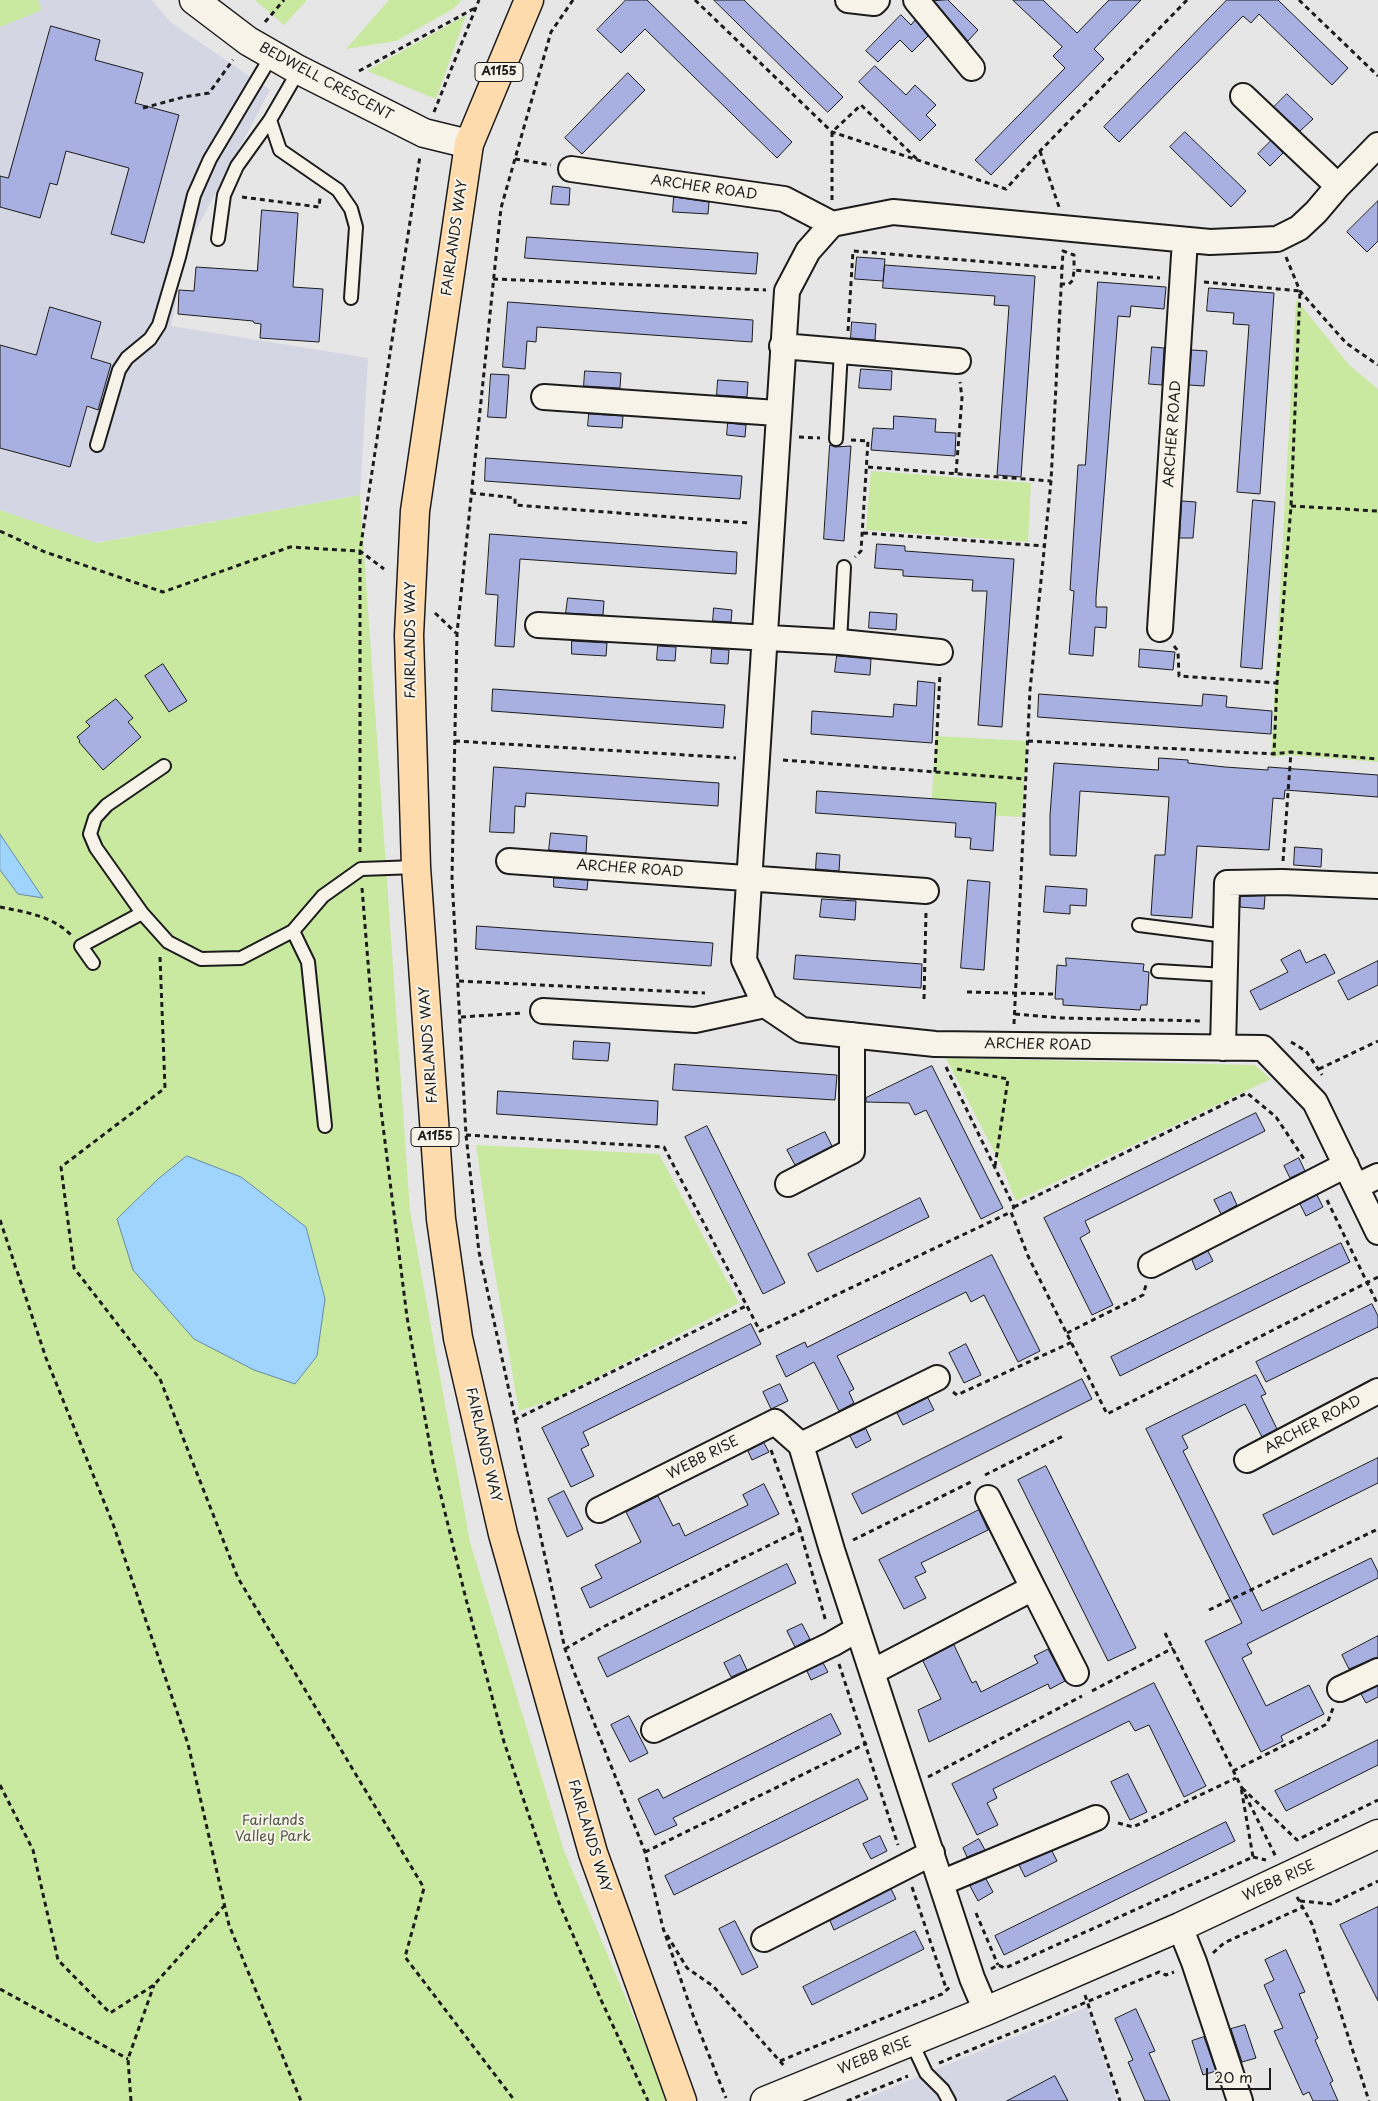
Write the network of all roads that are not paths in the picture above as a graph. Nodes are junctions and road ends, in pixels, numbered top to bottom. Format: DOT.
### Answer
graph roads {
  1 [pos="194,0"];
  2 [pos="529,0"];
  3 [pos="848,0"];
  4 [pos="877,0"];
  5 [pos="916,0"];
  6 [pos="272,55"];
  7 [pos="972,68"];
  8 [pos="299,70"];
  9 [pos="1243,96"];
  10 [pos="270,120"];
  11 [pos="469,144"];
  12 [pos="1378,145"];
  13 [pos="571,169"];
  14 [pos="1338,186"];
  15 [pos="832,224"];
  16 [pos="218,240"];
  17 [pos="1184,240"];
  18 [pos="350,298"];
  19 [pos="782,346"];
  20 [pos="844,351"];
  21 [pos="958,361"];
  22 [pos="544,397"];
  23 [pos="777,424"];
  24 [pos="836,439"];
  25 [pos="97,445"];
  26 [pos="844,567"];
  27 [pos="538,625"];
  28 [pos="1160,629"];
  29 [pos="764,639"];
  30 [pos="840,642"];
  31 [pos="940,652"];
  32 [pos="164,766"];
  33 [pos="509,862"];
  34 [pos="416,867"];
  35 [pos="750,877"];
  36 [pos="1378,886"];
  37 [pos="926,891"];
  38 [pos="142,913"];
  39 [pos="1139,925"];
  40 [pos="293,931"];
  41 [pos="1226,936"];
  42 [pos="92,964"];
  43 [pos="1158,971"];
  44 [pos="1225,975"];
  45 [pos="765,1005"];
  46 [pos="543,1012"];
  47 [pos="852,1035"];
  48 [pos="1223,1048"];
  49 [pos="325,1126"];
  50 [pos="1346,1165"];
  51 [pos="1378,1176"];
  52 [pos="788,1184"];
  53 [pos="1356,1186"];
  54 [pos="1378,1232"];
  55 [pos="1151,1265"];
  56 [pos="937,1378"];
  57 [pos="1378,1391"];
  58 [pos="801,1445"];
  59 [pos="1248,1460"];
  60 [pos="988,1498"];
  61 [pos="599,1510"];
  62 [pos="1033,1588"];
  63 [pos="858,1629"];
  64 [pos="1378,1670"];
  65 [pos="872,1672"];
  66 [pos="1076,1673"];
  67 [pos="1340,1689"];
  68 [pos="654,1730"];
  69 [pos="1096,1818"];
  70 [pos="1378,1834"];
  71 [pos="932,1853"];
  72 [pos="942,1883"];
  73 [pos="1180,1927"];
  74 [pos="764,1939"];
  75 [pos="986,2011"];
  76 [pos="912,2041"];
  77 [pos="682,2101"];
  78 [pos="765,2101"];
  79 [pos="949,2101"];
  80 [pos="1240,2101"];
  1 -- 6 [label="street, BEDWELL CRESCENT"];
  2 -- 11 [label="main road, FAIRLANDS WAY / A1155"];
  3 -- 4 [label="street"];
  5 -- 7 [label="street"];
  6 -- 8 [label="street, BEDWELL CRESCENT"];
  6 -- 25 [label="lane"];
  8 -- 10 [label="lane"];
  8 -- 11 [label="street, BEDWELL CRESCENT"];
  9 -- 14 [label="street"];
  10 -- 16 [label="lane"];
  10 -- 18 [label="lane"];
  11 -- 34 [label="main road, FAIRLANDS WAY / A1155"];
  12 -- 14 [label="street"];
  13 -- 15 [label="street, ARCHER ROAD"];
  14 -- 17 [label="street"];
  15 -- 17 [label="street"];
  15 -- 19 [label="street"];
  17 -- 28 [label="street, ARCHER ROAD"];
  19 -- 20 [label="street"];
  19 -- 23 [label="street"];
  20 -- 21 [label="street"];
  20 -- 24 [label="lane"];
  22 -- 23 [label="street"];
  23 -- 29 [label="street"];
  26 -- 30 [label="lane"];
  27 -- 29 [label="street"];
  29 -- 30 [label="street"];
  29 -- 35 [label="street"];
  30 -- 31 [label="street"];
  32 -- 38 [label="lane"];
  33 -- 35 [label="street, ARCHER ROAD"];
  34 -- 40 [label="lane"];
  34 -- 77 [label="main road, FAIRLANDS WAY / A1155"];
  35 -- 37 [label="street, ARCHER ROAD"];
  35 -- 45 [label="street"];
  36 -- 41 [label="street"];
  38 -- 40 [label="lane"];
  38 -- 42 [label="lane"];
  39 -- 41 [label="lane"];
  40 -- 49 [label="lane"];
  41 -- 44 [label="street"];
  43 -- 44 [label="lane"];
  44 -- 48 [label="street"];
  45 -- 46 [label="street"];
  45 -- 47 [label="street, ARCHER ROAD"];
  47 -- 48 [label="street, ARCHER ROAD"];
  47 -- 52 [label="street"];
  48 -- 50 [label="street, ARCHER ROAD"];
  50 -- 53 [label="street, ARCHER ROAD"];
  50 -- 55 [label="street"];
  51 -- 53 [label="street"];
  53 -- 54 [label="street, ARCHER ROAD"];
  56 -- 58 [label="street"];
  57 -- 59 [label="street, ARCHER ROAD"];
  58 -- 61 [label="street, WEBB RISE"];
  58 -- 63 [label="street"];
  60 -- 62 [label="street"];
  62 -- 65 [label="street"];
  62 -- 66 [label="street"];
  63 -- 65 [label="street"];
  63 -- 68 [label="street"];
  64 -- 67 [label="street"];
  65 -- 71 [label="street"];
  69 -- 72 [label="street"];
  70 -- 73 [label="street, WEBB RISE"];
  71 -- 72 [label="street"];
  71 -- 74 [label="street"];
  72 -- 75 [label="street"];
  73 -- 75 [label="street, WEBB RISE"];
  73 -- 80 [label="street"];
  75 -- 76 [label="street, WEBB RISE"];
  76 -- 78 [label="street, WEBB RISE"];
  76 -- 79 [label="lane"];
}
